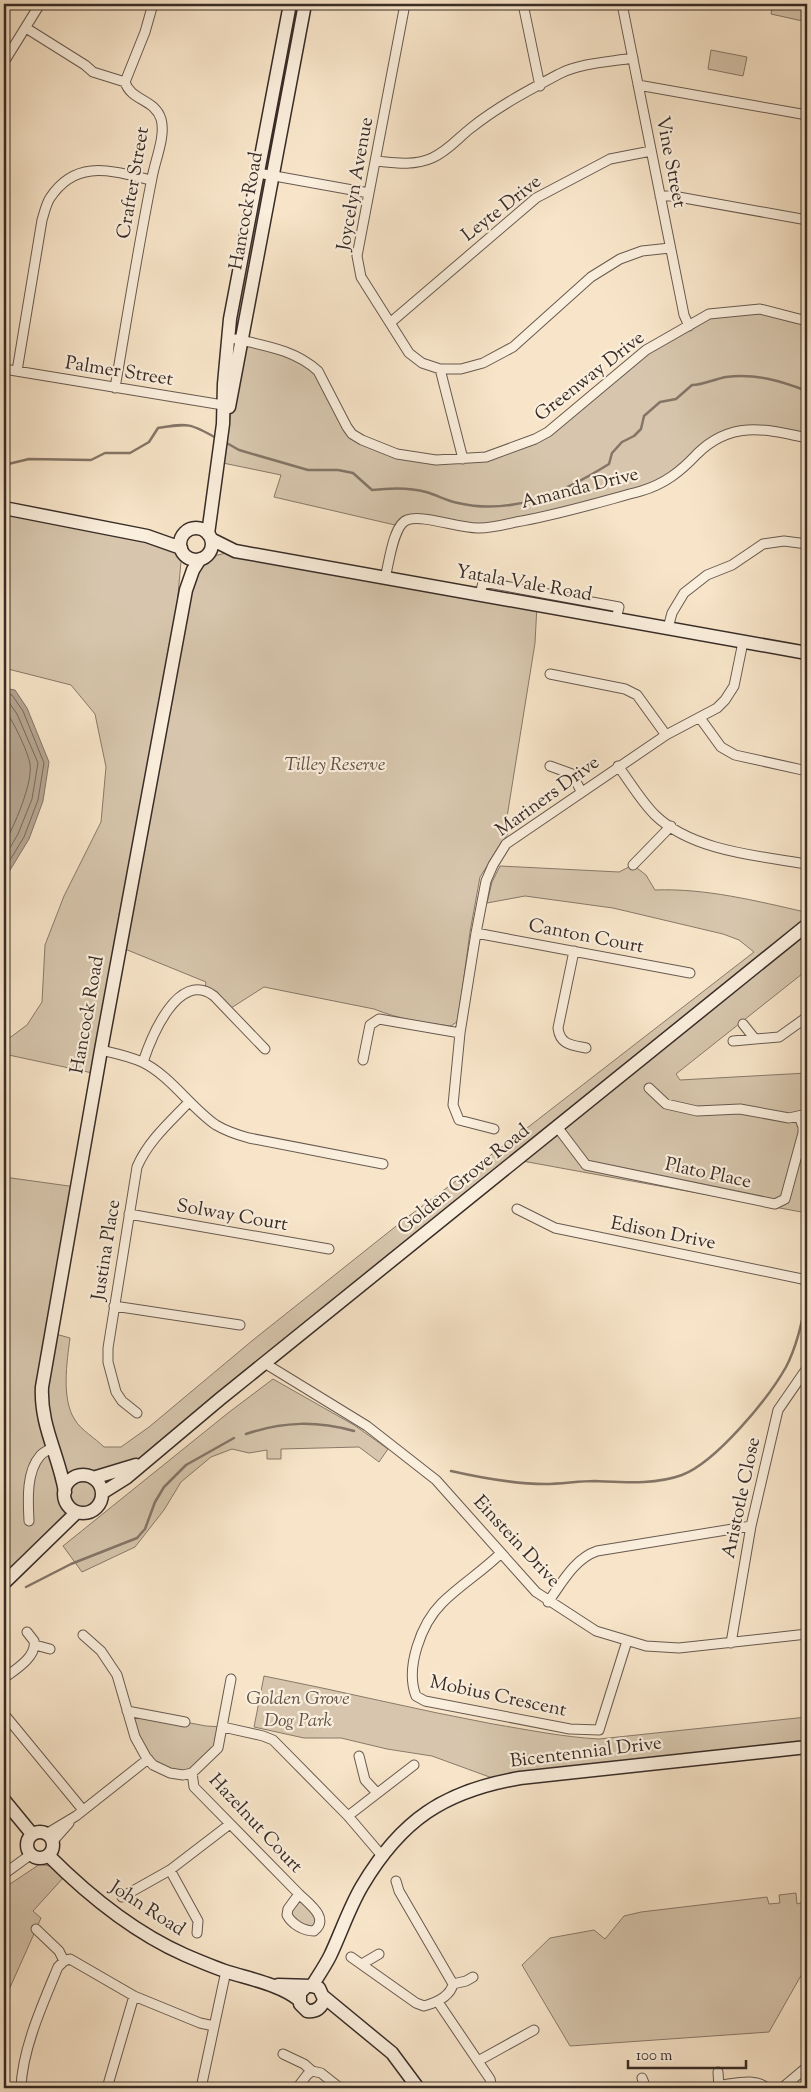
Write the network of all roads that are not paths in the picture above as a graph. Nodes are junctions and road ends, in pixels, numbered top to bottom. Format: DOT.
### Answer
graph roads {
  1 [pos="40,4"];
  2 [pos="153,4"];
  3 [pos="287,4"];
  4 [pos="405,4"];
  5 [pos="523,4"];
  6 [pos="622,4"];
  7 [pos="304,6"];
  8 [pos="26,28"];
  9 [pos="633,58"];
  10 [pos="4,62"];
  11 [pos="125,82"];
  12 [pos="638,85"];
  13 [pos="540,86"];
  14 [pos="807,115"];
  15 [pos="651,151"];
  16 [pos="376,161"];
  17 [pos="258,173"];
  18 [pos="272,176"];
  19 [pos="151,180"];
  20 [pos="369,194"];
  21 [pos="660,196"];
  22 [pos="807,220"];
  23 [pos="670,248"];
  24 [pos="807,321"];
  25 [pos="390,323"];
  26 [pos="689,326"];
  27 [pos="228,338"];
  28 [pos="242,341"];
  29 [pos="4,369"];
  30 [pos="440,369"];
  31 [pos="17,371"];
  32 [pos="115,388"];
  33 [pos="226,406"];
  34 [pos="807,438"];
  35 [pos="463,459"];
  36 [pos="215,478"];
  37 [pos="4,508"];
  38 [pos="189,530"];
  39 [pos="147,536"];
  40 [pos="209,536"];
  41 [pos="807,544"];
  42 [pos="235,551"];
  43 [pos="183,552"];
  44 [pos="203,557"];
  45 [pos="386,578"];
  46 [pos="186,590"];
  47 [pos="668,628"];
  48 [pos="743,642"];
  49 [pos="807,653"];
  50 [pos="550,674"];
  51 [pos="700,718"];
  52 [pos="666,735"];
  53 [pos="550,766"];
  54 [pos="618,766"];
  55 [pos="807,772"];
  56 [pos="581,791"];
  57 [pos="671,826"];
  58 [pos="807,864"];
  59 [pos="633,865"];
  60 [pos="807,925"];
  61 [pos="476,933"];
  62 [pos="574,951"];
  63 [pos="690,973"];
  64 [pos="807,1017"];
  65 [pos="743,1024"];
  66 [pos="460,1033"];
  67 [pos="755,1039"];
  68 [pos="733,1041"];
  69 [pos="586,1048"];
  70 [pos="265,1049"];
  71 [pos="101,1050"];
  72 [pos="363,1060"];
  73 [pos="143,1062"];
  74 [pos="650,1088"];
  75 [pos="189,1102"];
  76 [pos="803,1115"];
  77 [pos="558,1128"];
  78 [pos="494,1129"];
  79 [pos="383,1164"];
  80 [pos="517,1209"];
  81 [pos="129,1214"];
  82 [pos="329,1250"];
  83 [pos="807,1280"];
  84 [pos="114,1306"];
  85 [pos="240,1325"];
  86 [pos="266,1364"];
  87 [pos="807,1368"];
  88 [pos="137,1413"];
  89 [pos="53,1447"];
  90 [pos="143,1463"];
  91 [pos="80,1476"];
  92 [pos="93,1478"];
  93 [pos="102,1493"];
  94 [pos="65,1496"];
  95 [pos="77,1512"];
  96 [pos="29,1521"];
  97 [pos="751,1526"];
  98 [pos="44,1542"];
  99 [pos="501,1553"];
  100 [pos="4,1583"];
  101 [pos="548,1602"];
  102 [pos="27,1632"];
  103 [pos="807,1634"];
  104 [pos="83,1635"];
  105 [pos="627,1641"];
  106 [pos="732,1644"];
  107 [pos="35,1646"];
  108 [pos="50,1649"];
  109 [pos="4,1678"];
  110 [pos="231,1679"];
  111 [pos="127,1711"];
  112 [pos="4,1714"];
  113 [pos="185,1722"];
  114 [pos="223,1728"];
  115 [pos="807,1747"];
  116 [pos="807,1753"];
  117 [pos="359,1756"];
  118 [pos="148,1759"];
  119 [pos="414,1765"];
  120 [pos="192,1773"];
  121 [pos="377,1793"];
  122 [pos="4,1800"];
  123 [pos="80,1813"];
  124 [pos="348,1816"];
  125 [pos="230,1824"];
  126 [pos="32,1834"];
  127 [pos="49,1837"];
  128 [pos="386,1853"];
  129 [pos="30,1855"];
  130 [pos="49,1856"];
  131 [pos="170,1870"];
  132 [pos="4,1874"];
  133 [pos="396,1881"];
  134 [pos="300,1894"];
  135 [pos="122,1897"];
  136 [pos="36,1929"];
  137 [pos="197,1933"];
  138 [pos="379,1954"];
  139 [pos="351,1957"];
  140 [pos="64,1962"];
  141 [pos="362,1964"];
  142 [pos="226,1971"];
  143 [pos="473,1977"];
  144 [pos="265,1983"];
  145 [pos="453,1984"];
  146 [pos="317,1994"];
  147 [pos="134,1996"];
  148 [pos="299,2000"];
  149 [pos="438,2002"];
  150 [pos="214,2026"];
  151 [pos="534,2030"];
  152 [pos="283,2054"];
  153 [pos="478,2061"];
  154 [pos="807,2067"];
  155 [pos="312,2071"];
  156 [pos="718,2072"];
  157 [pos="642,2078"];
  158 [pos="719,2087"];
  159 [pos="21,2088"];
  160 [pos="107,2088"];
  161 [pos="201,2088"];
  162 [pos="297,2088"];
  163 [pos="340,2088"];
  164 [pos="418,2088"];
  165 [pos="492,2088"];
  166 [pos="646,2088"];
  167 [pos="767,2088"];
  168 [pos="782,2088"];
  1 -- 8 [label="street"];
  2 -- 11 [label="street"];
  3 -- 7 [label="street"];
  3 -- 17 [label="main road, Hancock Road"];
  4 -- 16 [label="street, Joycelyn Avenue"];
  5 -- 13 [label="street"];
  6 -- 9 [label="street, Vine Street"];
  7 -- 18 [label="main road, Hancock Road"];
  8 -- 10 [label="street"];
  8 -- 11 [label="street, Crafter Street"];
  9 -- 12 [label="street, Vine Street"];
  9 -- 13 [label="street"];
  11 -- 19 [label="street, Crafter Street"];
  12 -- 14 [label="street"];
  12 -- 15 [label="street, Vine Street"];
  13 -- 16 [label="street"];
  15 -- 21 [label="street, Vine Street"];
  15 -- 25 [label="street, Leyte Drive"];
  16 -- 20 [label="street, Joycelyn Avenue"];
  17 -- 18 [label="street"];
  17 -- 27 [label="main road, Hancock Road"];
  18 -- 20 [label="street"];
  18 -- 28 [label="main road, Hancock Road"];
  19 -- 31 [label="street"];
  19 -- 32 [label="street, Crafter Street"];
  20 -- 25 [label="street, Joycelyn Avenue"];
  21 -- 22 [label="street"];
  21 -- 23 [label="street, Vine Street"];
  23 -- 26 [label="street, Vine Street"];
  23 -- 30 [label="street, Joycelyn Avenue"];
  24 -- 26 [label="street, Greenway Drive"];
  25 -- 30 [label="street, Joycelyn Avenue"];
  26 -- 35 [label="street, Greenway Drive"];
  27 -- 28 [label="street, Greenway Drive"];
  27 -- 33 [label="main road, Hancock Road"];
  28 -- 33 [label="main road, Hancock Road"];
  28 -- 35 [label="street, Greenway Drive"];
  29 -- 31 [label="street, Palmer Street"];
  30 -- 35 [label="street"];
  31 -- 32 [label="street, Palmer Street"];
  32 -- 33 [label="street, Palmer Street"];
  33 -- 36 [label="main road, Hancock Road"];
  34 -- 45 [label="street, Amanda Drive"];
  36 -- 38 [label="main road, Hancock Road"];
  36 -- 40 [label="main road, Hancock Road"];
  37 -- 39 [label="main road"];
  38 -- 39 [label="main road"];
  38 -- 40 [label="main road"];
  38 -- 43 [label="main road"];
  39 -- 43 [label="main road"];
  40 -- 42 [label="main road, Yatala Vale Road"];
  40 -- 44 [label="main road"];
  41 -- 47 [label="street"];
  42 -- 44 [label="main road, Yatala Vale Road"];
  42 -- 45 [label="main road, Yatala Vale Road"];
  43 -- 44 [label="main road"];
  43 -- 46 [label="main road, Hancock Road"];
  44 -- 46 [label="main road, Hancock Road"];
  45 -- 47 [label="main road, Yatala Vale Road"];
  46 -- 71 [label="main road, Hancock Road"];
  47 -- 48 [label="main road, Yatala Vale Road"];
  48 -- 49 [label="main road, Yatala Vale Road"];
  48 -- 51 [label="street, Mariners Drive"];
  50 -- 52 [label="street"];
  51 -- 52 [label="street, Mariners Drive"];
  51 -- 55 [label="street"];
  52 -- 54 [label="street, Mariners Drive"];
  53 -- 56 [label="street"];
  54 -- 56 [label="street, Mariners Drive"];
  54 -- 57 [label="street"];
  56 -- 61 [label="street, Mariners Drive"];
  57 -- 58 [label="street"];
  57 -- 59 [label="street"];
  60 -- 77 [label="main road, Golden Grove Road"];
  61 -- 62 [label="street, Canton Court"];
  61 -- 66 [label="street, Mariners Drive"];
  62 -- 63 [label="street, Canton Court"];
  62 -- 69 [label="street"];
  64 -- 67 [label="street"];
  65 -- 67 [label="street"];
  66 -- 72 [label="street"];
  66 -- 78 [label="street, Mariners Drive"];
  67 -- 68 [label="street"];
  70 -- 73 [label="street"];
  71 -- 73 [label="street"];
  71 -- 89 [label="main road, Hancock Road"];
  73 -- 75 [label="street"];
  74 -- 76 [label="street"];
  75 -- 79 [label="street"];
  75 -- 81 [label="street, Justina Place"];
  76 -- 77 [label="street, Plato Place"];
  77 -- 86 [label="main road, Golden Grove Road"];
  80 -- 83 [label="street, Edison Drive"];
  81 -- 82 [label="street, Solway Court"];
  81 -- 84 [label="street, Justina Place"];
  84 -- 85 [label="street"];
  84 -- 88 [label="street, Justina Place"];
  86 -- 90 [label="main road, Golden Grove Road"];
  86 -- 99 [label="street, Einstein Drive"];
  87 -- 97 [label="street, Aristotle Close"];
  89 -- 91 [label="main road, Hancock Road"];
  89 -- 94 [label="main road, Hancock Road"];
  89 -- 96 [label="street"];
  90 -- 92 [label="main road, Golden Grove Road"];
  90 -- 93 [label="main road, Golden Grove Road"];
  91 -- 92 [label="main road"];
  91 -- 94 [label="main road"];
  92 -- 93 [label="main road"];
  93 -- 95 [label="main road"];
  94 -- 95 [label="main road"];
  94 -- 98 [label="main road"];
  95 -- 98 [label="main road"];
  97 -- 101 [label="street"];
  97 -- 106 [label="street, Aristotle Close"];
  98 -- 100 [label="main road"];
  99 -- 101 [label="street, Einstein Drive"];
  99 -- 105 [label="street, Mobius Crescent"];
  101 -- 105 [label="street, Einstein Drive"];
  102 -- 107 [label="street"];
  103 -- 106 [label="street, Einstein Drive"];
  104 -- 111 [label="street"];
  105 -- 106 [label="street, Einstein Drive"];
  107 -- 108 [label="street"];
  107 -- 109 [label="street"];
  110 -- 114 [label="street"];
  111 -- 113 [label="street"];
  111 -- 118 [label="street"];
  112 -- 123 [label="street"];
  114 -- 120 [label="street"];
  114 -- 124 [label="street"];
  115 -- 128 [label="main road, Bicentennial Drive"];
  116 -- 128 [label="main road, Bicentennial Drive"];
  117 -- 121 [label="street"];
  118 -- 120 [label="street"];
  118 -- 123 [label="street"];
  119 -- 121 [label="street"];
  120 -- 125 [label="street, Hazelnut Court"];
  121 -- 124 [label="street"];
  122 -- 126 [label="main road"];
  123 -- 127 [label="street"];
  124 -- 128 [label="street"];
  125 -- 131 [label="street"];
  125 -- 134 [label="street, Hazelnut Court"];
  126 -- 127 [label="main road"];
  126 -- 129 [label="main road"];
  127 -- 130 [label="main road"];
  128 -- 146 [label="main road, Bicentennial Drive"];
  129 -- 130 [label="main road"];
  129 -- 132 [label="street"];
  130 -- 142 [label="main road, John Road"];
  131 -- 135 [label="street"];
  131 -- 137 [label="street"];
  133 -- 145 [label="street"];
  136 -- 140 [label="street"];
  138 -- 141 [label="street"];
  139 -- 141 [label="street"];
  140 -- 147 [label="street"];
  140 -- 159 [label="street"];
  141 -- 149 [label="street"];
  142 -- 144 [label="main road, John Road"];
  142 -- 150 [label="street"];
  143 -- 145 [label="street"];
  144 -- 146 [label="main road, John Road"];
  144 -- 148 [label="main road, John Road"];
  145 -- 149 [label="street"];
  146 -- 148 [label="main road, Bicentennial Drive"];
  146 -- 148 [label="main road, John Road"];
  146 -- 164 [label="main road"];
  147 -- 150 [label="street"];
  147 -- 160 [label="street"];
  149 -- 153 [label="street"];
  150 -- 161 [label="street"];
  151 -- 153 [label="street"];
  152 -- 155 [label="street"];
  153 -- 165 [label="street"];
  154 -- 168 [label="street"];
  155 -- 162 [label="street"];
  155 -- 163 [label="street"];
  156 -- 158 [label="street"];
  157 -- 166 [label="street"];
  158 -- 167 [label="street"];
}
